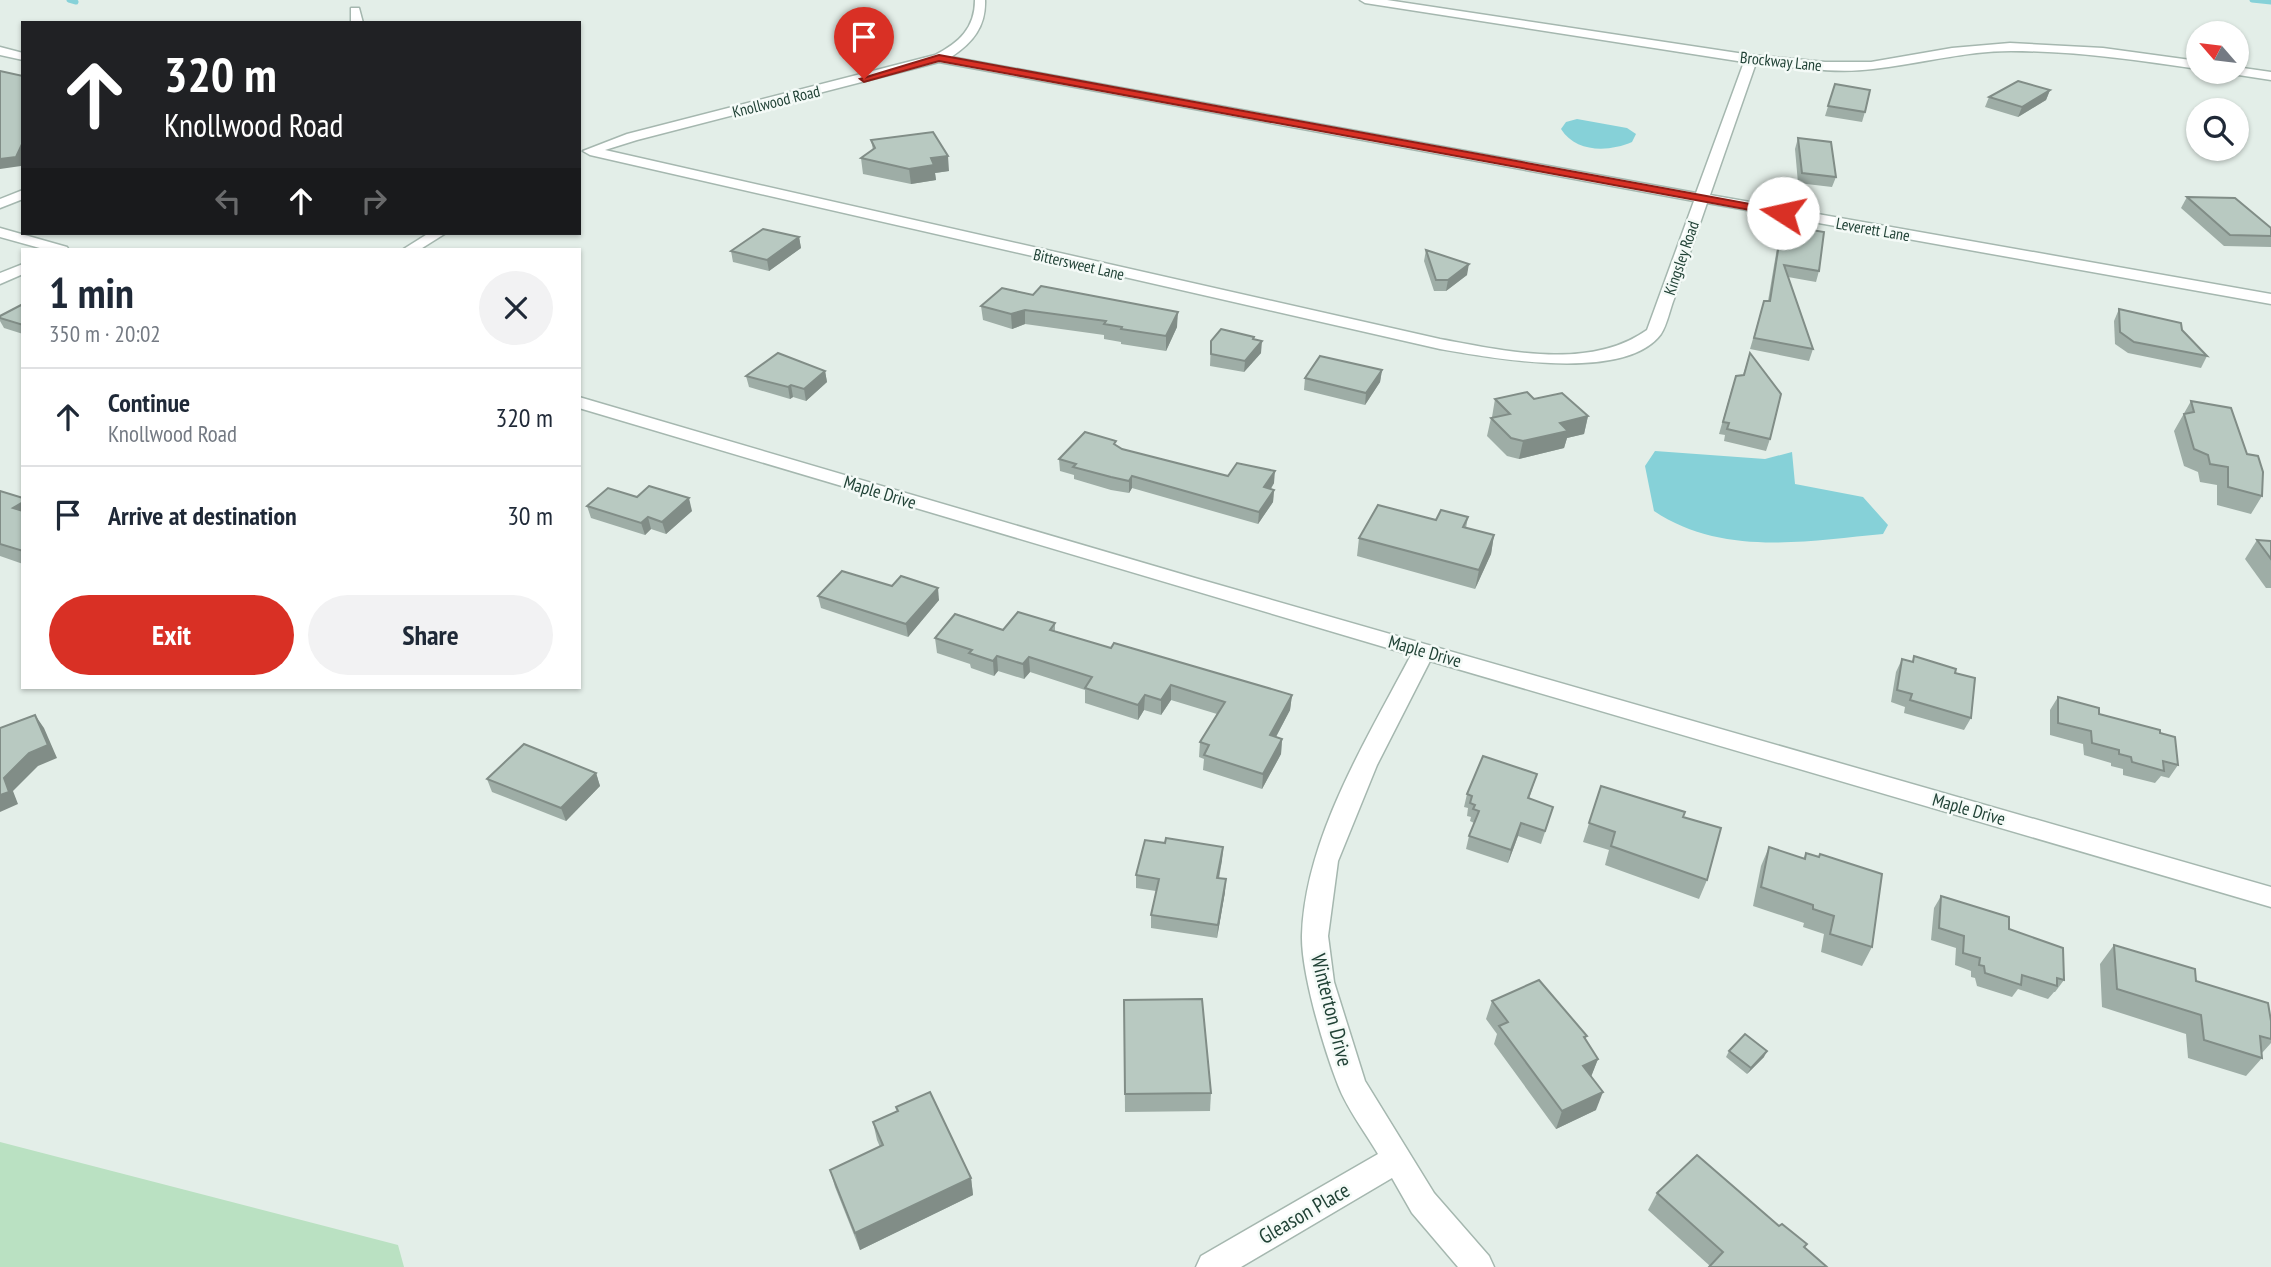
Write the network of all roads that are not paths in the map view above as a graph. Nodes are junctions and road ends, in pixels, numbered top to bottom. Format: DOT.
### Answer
graph roads {
  1 [pos="980,0"];
  2 [pos="1365,0"];
  3 [pos="1402,3"];
  4 [pos="355,10"];
  5 [pos="358,21"];
  6 [pos="0,51"];
  7 [pos="21,56"];
  8 [pos="939,58"];
  9 [pos="1751,59"];
  10 [pos="2186,64"];
  11 [pos="2249,73"];
  12 [pos="2271,76"];
  13 [pos="585,154"];
  14 [pos="21,195"];
  15 [pos="1701,198"];
  16 [pos="0,205"];
  17 [pos="0,232"];
  18 [pos="435,235"];
  19 [pos="54,248"];
  20 [pos="412,248"];
  21 [pos="21,269"];
  22 [pos="0,279"];
  23 [pos="2271,299"];
  24 [pos="1570,359"];
  25 [pos="581,403"];
  26 [pos="1424,651"];
  27 [pos="2271,897"];
  28 [pos="1395,1160"];
  29 [pos="1212,1267"];
  30 [pos="1478,1267"];
  1 -- 8 [label="street, Knollwood Road"];
  2 -- 3 [label="street, Brockway Lane"];
  3 -- 9 [label="street, Brockway Lane"];
  4 -- 5 [label="street"];
  6 -- 7 [label="street"];
  8 -- 13 [label="street, Knollwood Road"];
  8 -- 15 [label="street, Leverett Lane"];
  9 -- 10 [label="street, Brockway Lane"];
  9 -- 15 [label="street, Kingsley Road"];
  11 -- 12 [label="street"];
  13 -- 24 [label="street, Bittersweet Lane"];
  14 -- 16 [label="street"];
  15 -- 23 [label="street, Leverett Lane"];
  15 -- 24 [label="street, Kingsley Road"];
  17 -- 19 [label="street"];
  18 -- 20 [label="street"];
  21 -- 22 [label="street"];
  25 -- 26 [label="street, Maple Drive"];
  26 -- 27 [label="street, Maple Drive"];
  26 -- 28 [label="street, Winterton Drive"];
  28 -- 29 [label="street, Gleason Place"];
  28 -- 30 [label="street, Winterton Drive"];
}
